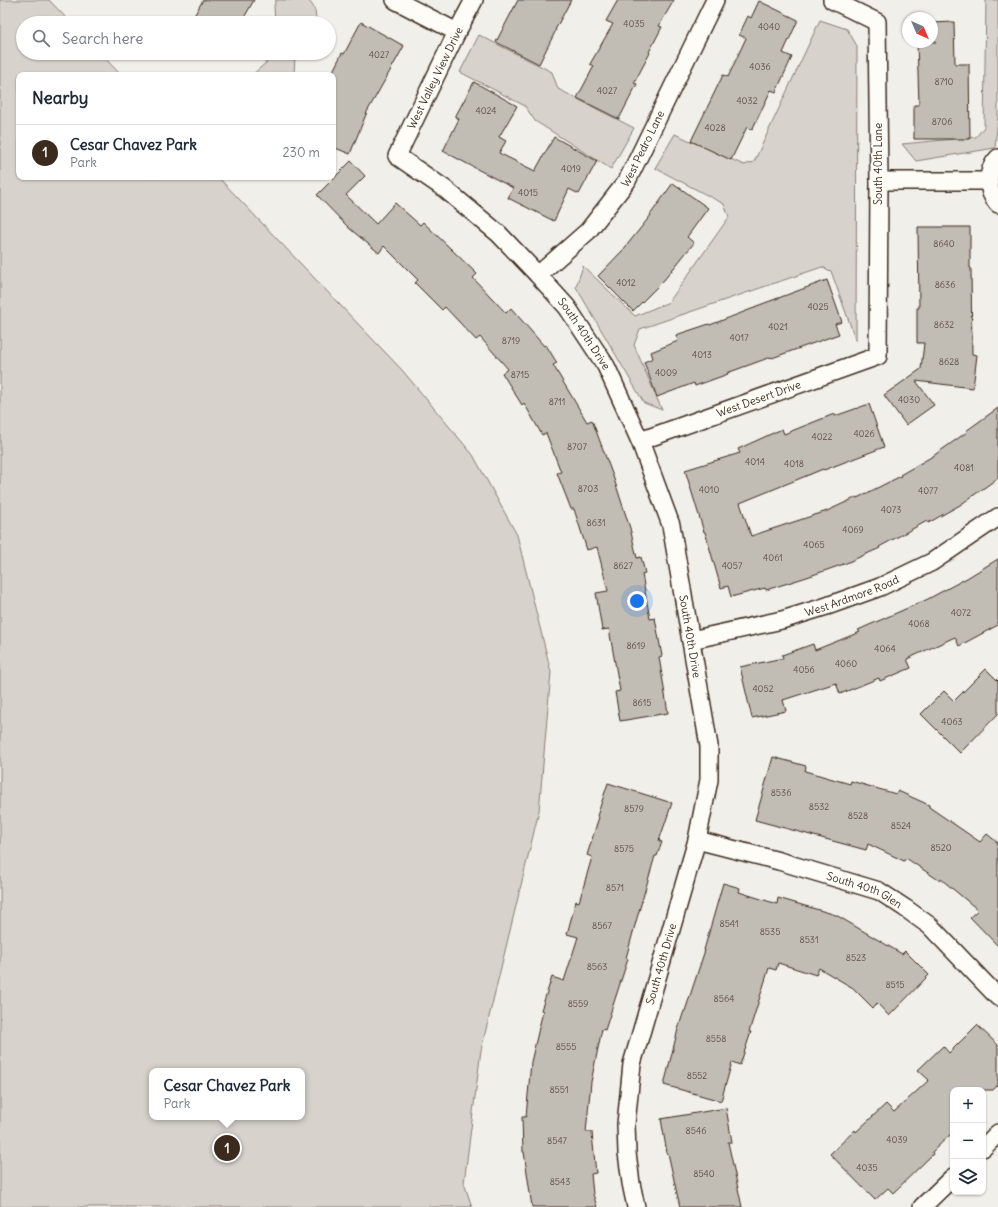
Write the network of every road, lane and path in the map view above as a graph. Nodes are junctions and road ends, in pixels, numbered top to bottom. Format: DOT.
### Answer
graph roads {
  1 [pos="395,0"];
  2 [pos="474,0"];
  3 [pos="715,0"];
  4 [pos="832,0"];
  5 [pos="457,32"];
  6 [pos="397,156"];
  7 [pos="998,158"];
  8 [pos="879,181"];
  9 [pos="988,181"];
  10 [pos="998,204"];
  11 [pos="538,275"];
  12 [pos="878,356"];
  13 [pos="640,441"];
  14 [pos="998,517"];
  15 [pos="691,640"];
  16 [pos="697,840"];
  17 [pos="998,997"];
  18 [pos="998,1133"];
  19 [pos="986,1145"];
  20 [pos="950,1180"];
  21 [pos="636,1207"];
  22 [pos="922,1207"];
  1 -- 5 [label="street"];
  2 -- 5 [label="street, West Valley View Drive"];
  3 -- 11 [label="street, West Pedro Lane"];
  4 -- 8 [label="street, South 40th Lane"];
  5 -- 6 [label="street, West Valley View Drive"];
  6 -- 11 [label="street, South 40th Drive"];
  7 -- 9 [label="street"];
  8 -- 9 [label="street"];
  8 -- 12 [label="street, South 40th Lane"];
  9 -- 10 [label="street"];
  11 -- 13 [label="street, South 40th Drive"];
  12 -- 13 [label="street, West Desert Drive"];
  13 -- 15 [label="street, South 40th Drive"];
  14 -- 15 [label="street, West Ardmore Road"];
  15 -- 16 [label="street, South 40th Drive"];
  16 -- 17 [label="street, South 40th Glen"];
  16 -- 21 [label="street, South 40th Drive"];
  18 -- 19 [label="street"];
  20 -- 22 [label="street"];
}
